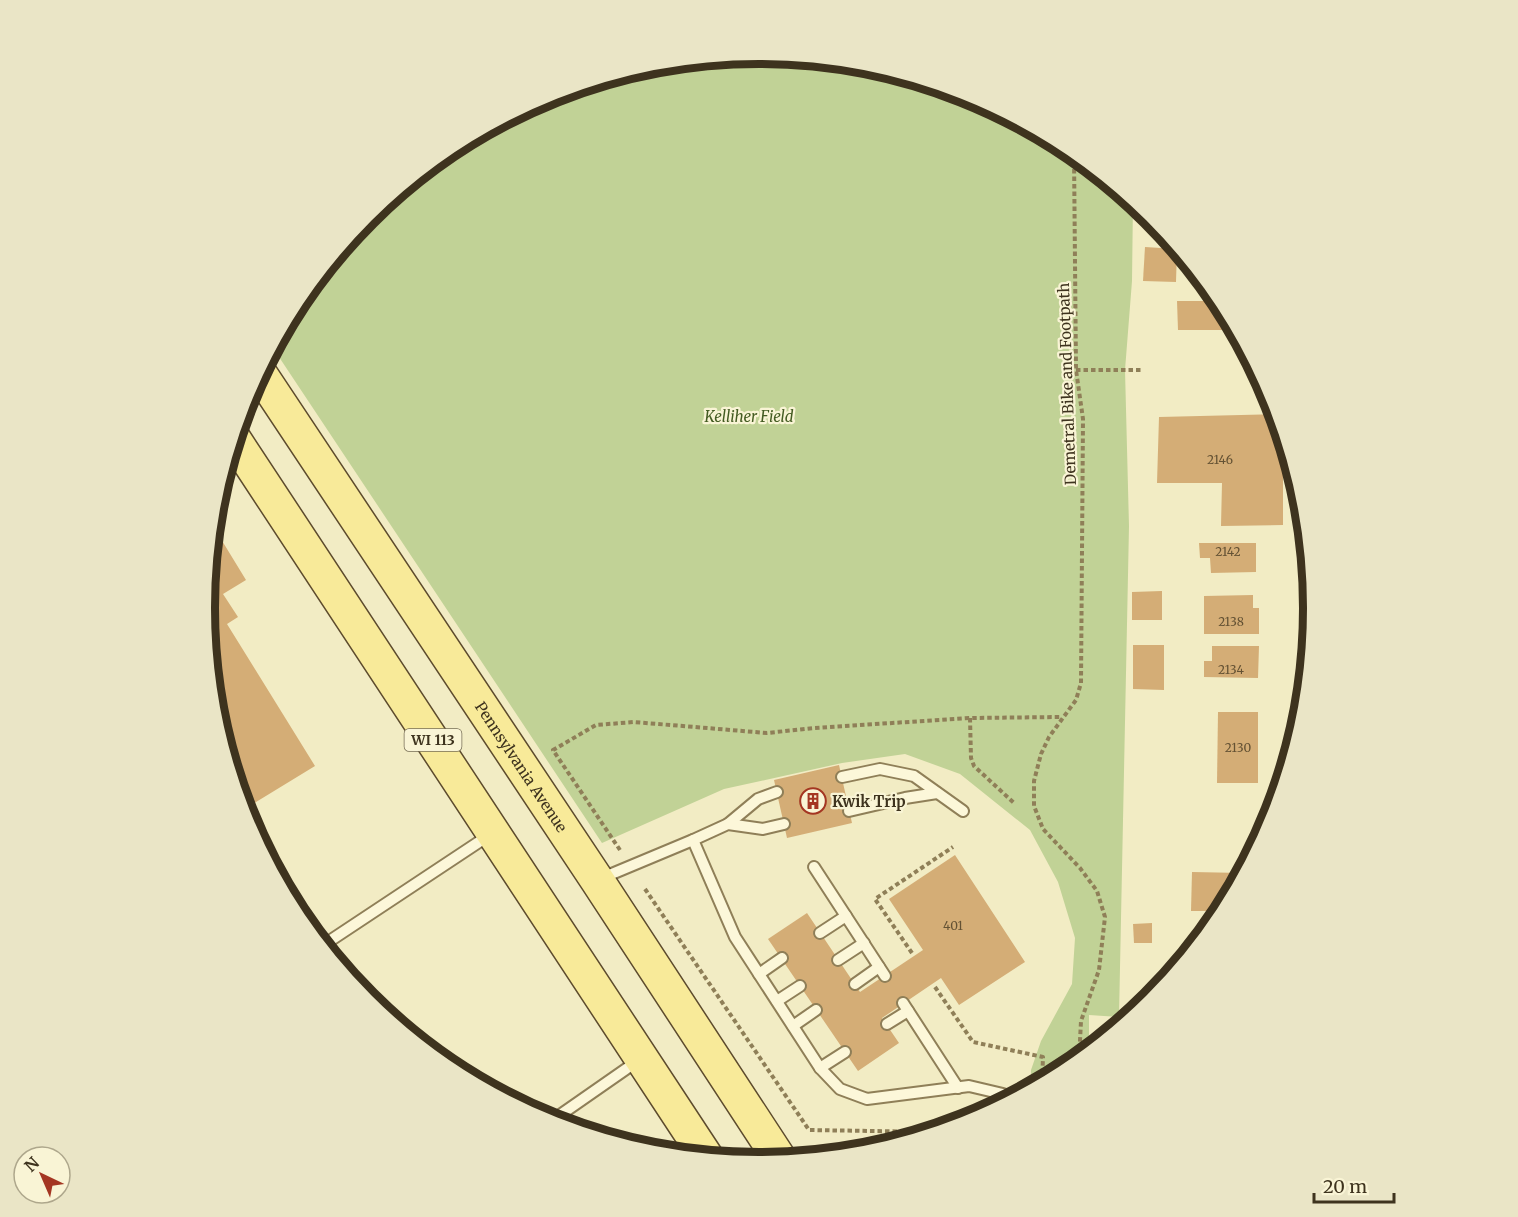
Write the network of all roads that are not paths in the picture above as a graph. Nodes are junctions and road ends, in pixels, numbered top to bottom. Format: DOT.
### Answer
graph roads {
  1 [pos="265,380"];
  2 [pos="240,448"];
  3 [pos="842,777"];
  4 [pos="777,792"];
  5 [pos="938,793"];
  6 [pos="849,811"];
  7 [pos="963,811"];
  8 [pos="728,824"];
  9 [pos="784,824"];
  10 [pos="494,832"];
  11 [pos="693,840"];
  12 [pos="814,867"];
  13 [pos="597,880"];
  14 [pos="846,916"];
  15 [pos="820,933"];
  16 [pos="328,942"];
  17 [pos="864,943"];
  18 [pos="782,958"];
  19 [pos="838,960"];
  20 [pos="759,974"];
  21 [pos="855,984"];
  22 [pos="800,986"];
  23 [pos="777,1001"];
  24 [pos="816,1010"];
  25 [pos="887,1024"];
  26 [pos="793,1026"];
  27 [pos="844,1052"];
  28 [pos="642,1058"];
  29 [pos="820,1068"];
  30 [pos="958,1088"];
  31 [pos="1004,1094"];
  32 [pos="560,1115"];
  33 [pos="698,1149"];
  34 [pos="775,1152"];
  1 -- 13 [label="main road, Pennsylvania Avenue"];
  2 -- 10 [label="main road, WI 113"];
  3 -- 5 [label="lane"];
  4 -- 8 [label="lane"];
  5 -- 6 [label="lane"];
  5 -- 7 [label="lane"];
  8 -- 9 [label="lane"];
  8 -- 11 [label="lane"];
  10 -- 16 [label="lane"];
  10 -- 28 [label="main road, WI 113"];
  11 -- 13 [label="lane"];
  11 -- 20 [label="lane"];
  12 -- 14 [label="lane"];
  13 -- 34 [label="main road, Pennsylvania Avenue"];
  14 -- 15 [label="lane"];
  14 -- 17 [label="lane"];
  17 -- 19 [label="lane"];
  17 -- 21 [label="lane"];
  18 -- 20 [label="lane"];
  20 -- 23 [label="lane"];
  22 -- 23 [label="lane"];
  23 -- 26 [label="lane"];
  24 -- 26 [label="lane"];
  25 -- 30 [label="lane"];
  26 -- 29 [label="lane"];
  27 -- 29 [label="lane"];
  28 -- 32 [label="lane"];
  28 -- 33 [label="main road, WI 113"];
  29 -- 30 [label="lane"];
  30 -- 31 [label="lane"];
}
